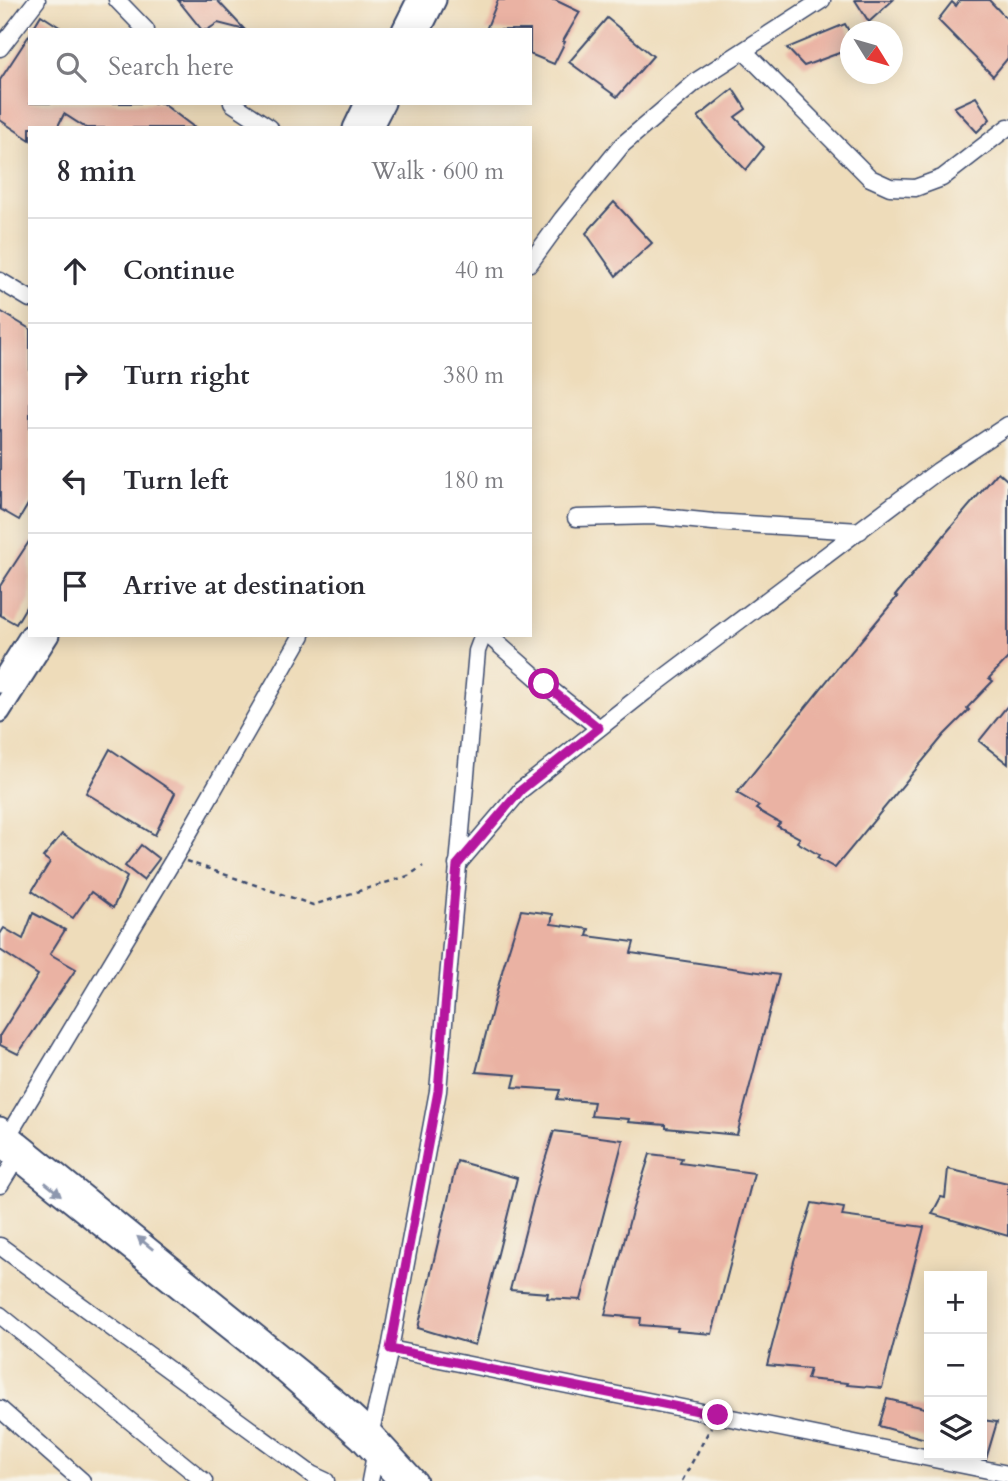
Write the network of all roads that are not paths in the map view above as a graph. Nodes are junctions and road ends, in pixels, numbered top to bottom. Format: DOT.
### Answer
graph roads {
  1 [pos="37,0"];
  2 [pos="117,0"];
  3 [pos="417,0"];
  4 [pos="436,0"];
  5 [pos="822,0"];
  6 [pos="144,28"];
  7 [pos="403,28"];
  8 [pos="422,28"];
  9 [pos="0,48"];
  10 [pos="744,51"];
  11 [pos="235,105"];
  12 [pos="364,105"];
  13 [pos="383,105"];
  14 [pos="267,126"];
  15 [pos="354,126"];
  16 [pos="373,126"];
  17 [pos="1008,127"];
  18 [pos="532,260"];
  19 [pos="0,281"];
  20 [pos="28,298"];
  21 [pos="1008,425"];
  22 [pos="1001,438"];
  23 [pos="576,518"];
  24 [pos="860,531"];
  25 [pos="29,637"];
  26 [pos="48,637"];
  27 [pos="301,637"];
  28 [pos="484,637"];
  29 [pos="487,637"];
  30 [pos="0,683"];
  31 [pos="0,712"];
  32 [pos="599,728"];
  33 [pos="457,865"];
  34 [pos="3,1135"];
  35 [pos="16,1159"];
  36 [pos="0,1185"];
  37 [pos="0,1246"];
  38 [pos="169,1272"];
  39 [pos="0,1315"];
  40 [pos="390,1349"];
  41 [pos="0,1409"];
  42 [pos="370,1431"];
  43 [pos="375,1455"];
  44 [pos="1008,1474"];
  45 [pos="82,1481"];
  46 [pos="204,1481"];
  47 [pos="326,1481"];
  48 [pos="370,1481"];
  49 [pos="398,1481"];
  50 [pos="417,1481"];
  1 -- 9 [label="street"];
  2 -- 6 [label="street"];
  3 -- 7 [label="main road"];
  4 -- 8 [label="main road"];
  5 -- 10 [label="street"];
  10 -- 17 [label="street"];
  10 -- 18 [label="street"];
  11 -- 14 [label="street"];
  12 -- 15 [label="main road"];
  13 -- 16 [label="main road"];
  19 -- 20 [label="street"];
  21 -- 22 [label="street"];
  22 -- 24 [label="street"];
  23 -- 24 [label="street"];
  24 -- 32 [label="street"];
  25 -- 30 [label="main road"];
  26 -- 31 [label="main road"];
  27 -- 34 [label="street"];
  28 -- 33 [label="street"];
  29 -- 32 [label="street"];
  32 -- 33 [label="street"];
  33 -- 40 [label="street"];
  34 -- 35 [label="main road"];
  38 -- 34 [label="main road, one-way"];
  35 -- 36 [label="street"];
  35 -- 38 [label="main road, one-way"];
  37 -- 47 [label="street"];
  38 -- 42 [label="main road"];
  38 -- 43 [label="main road"];
  39 -- 46 [label="street"];
  40 -- 42 [label="street"];
  40 -- 44 [label="street"];
  41 -- 45 [label="street"];
  42 -- 43 [label="street"];
  42 -- 50 [label="main road"];
  43 -- 48 [label="street"];
  43 -- 49 [label="main road"];
}
